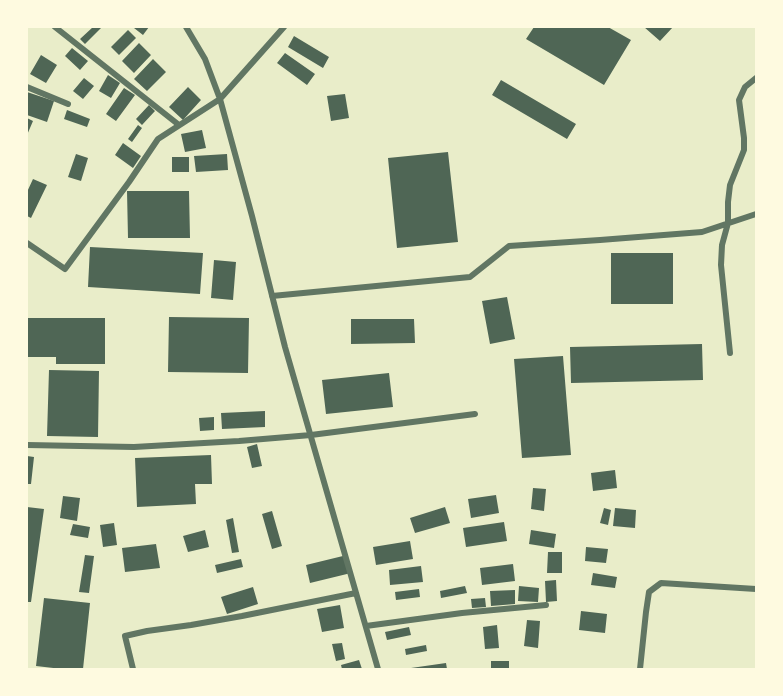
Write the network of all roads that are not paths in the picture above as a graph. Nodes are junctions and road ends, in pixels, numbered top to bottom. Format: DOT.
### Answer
graph roads {
  1 [pos="55,27"];
  2 [pos="186,27"];
  3 [pos="284,27"];
  4 [pos="756,78"];
  5 [pos="27,87"];
  6 [pos="220,99"];
  7 [pos="68,104"];
  8 [pos="179,125"];
  9 [pos="756,214"];
  10 [pos="728,224"];
  11 [pos="27,243"];
  12 [pos="272,296"];
  13 [pos="730,353"];
  14 [pos="475,414"];
  15 [pos="310,435"];
  16 [pos="27,445"];
  17 [pos="756,589"];
  18 [pos="356,593"];
  19 [pos="546,605"];
  20 [pos="366,626"];
  21 [pos="133,669"];
  22 [pos="378,669"];
  23 [pos="640,669"];
  1 -- 8 [label="street"];
  2 -- 6 [label="street"];
  3 -- 6 [label="street"];
  4 -- 10 [label="street"];
  5 -- 7 [label="street"];
  6 -- 8 [label="street"];
  6 -- 12 [label="street"];
  8 -- 11 [label="street"];
  9 -- 10 [label="street"];
  10 -- 12 [label="street"];
  10 -- 13 [label="street"];
  12 -- 15 [label="street"];
  14 -- 15 [label="street"];
  15 -- 16 [label="street"];
  15 -- 18 [label="street"];
  17 -- 23 [label="street"];
  18 -- 20 [label="street"];
  18 -- 21 [label="street"];
  19 -- 20 [label="street"];
  20 -- 22 [label="street"];
}
